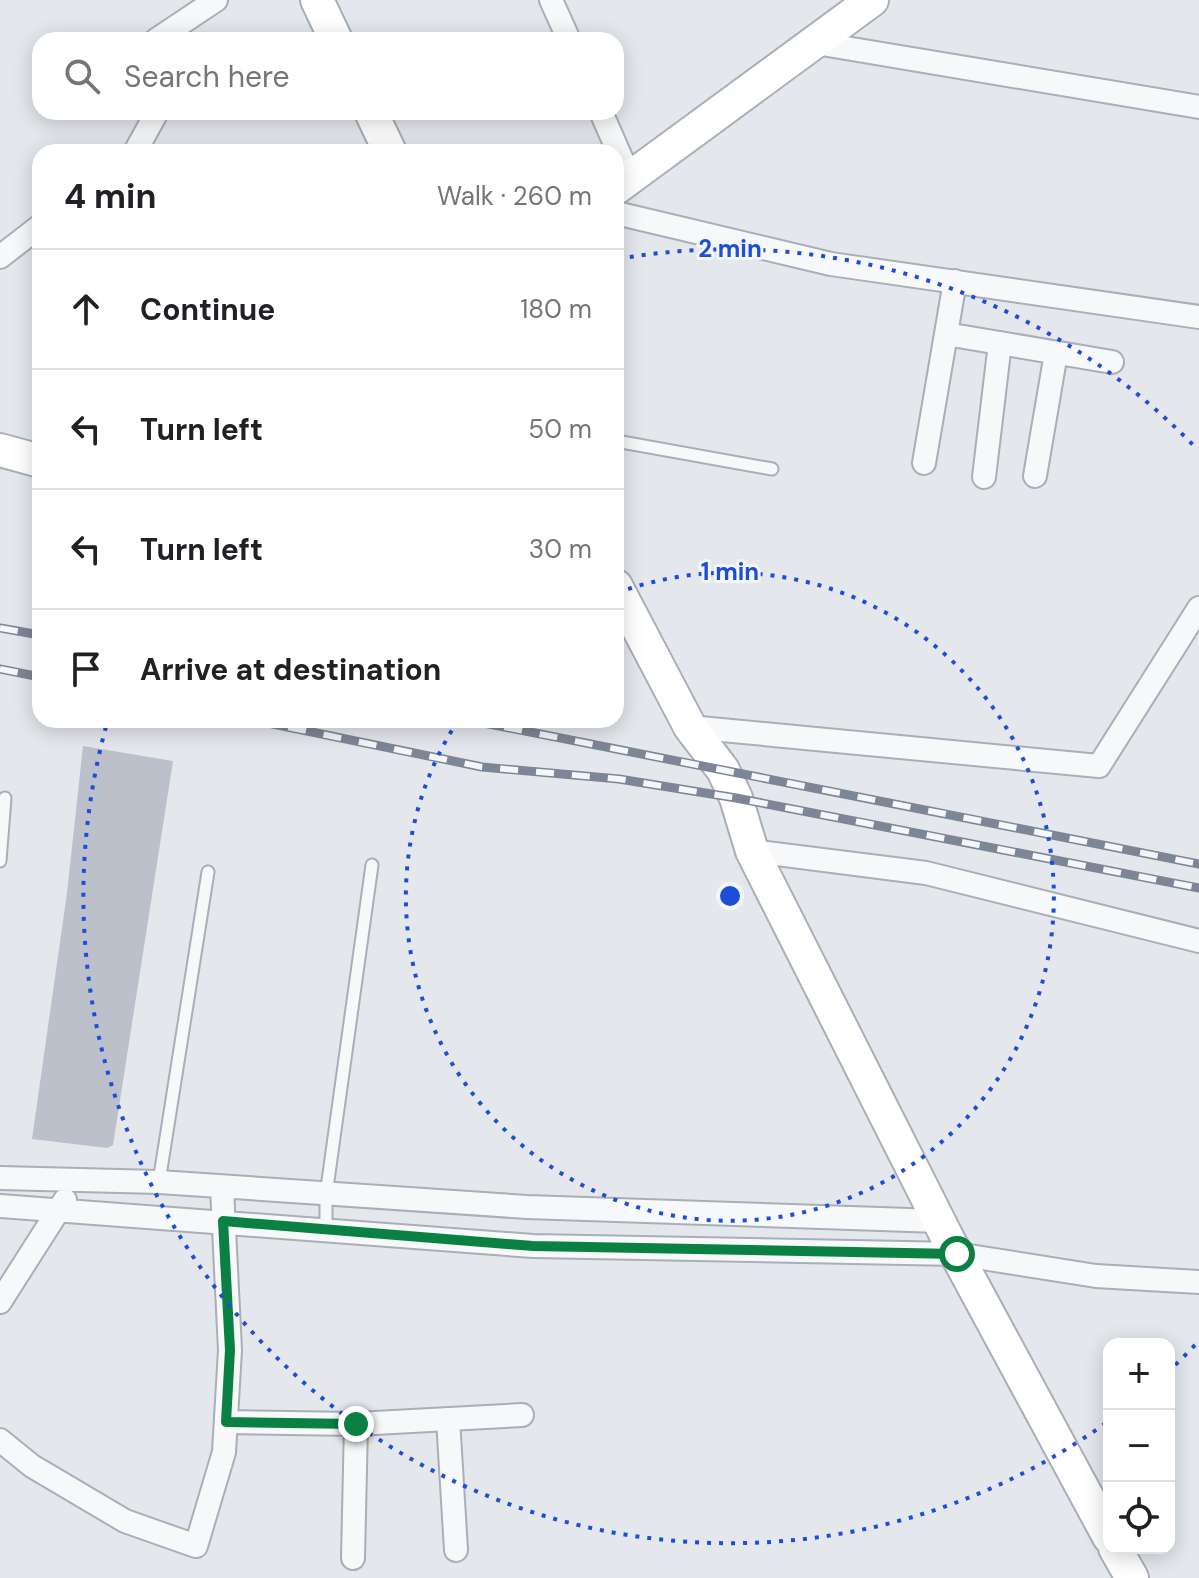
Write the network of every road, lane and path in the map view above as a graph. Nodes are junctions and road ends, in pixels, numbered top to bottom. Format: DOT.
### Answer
graph roads {
  1 [pos="216,0"];
  2 [pos="317,0"];
  3 [pos="551,0"];
  4 [pos="872,0"];
  5 [pos="168,32"];
  6 [pos="332,32"];
  7 [pos="565,32"];
  8 [pos="816,43"];
  9 [pos="1199,107"];
  10 [pos="153,120"];
  11 [pos="375,120"];
  12 [pos="603,120"];
  13 [pos="139,144"];
  14 [pos="386,144"];
  15 [pos="611,144"];
  16 [pos="624,182"];
  17 [pos="624,215"];
  18 [pos="32,232"];
  19 [pos="0,257"];
  20 [pos="955,281"];
  21 [pos="1199,317"];
  22 [pos="946,334"];
  23 [pos="1000,343"];
  24 [pos="1056,353"];
  25 [pos="1112,362"];
  26 [pos="624,442"];
  27 [pos="0,450"];
  28 [pos="32,459"];
  29 [pos="924,463"];
  30 [pos="772,469"];
  31 [pos="1035,476"];
  32 [pos="984,477"];
  33 [pos="1199,608"];
  34 [pos="626,622"];
  35 [pos="690,727"];
  36 [pos="5,798"];
  37 [pos="752,851"];
  38 [pos="0,861"];
  39 [pos="372,865"];
  40 [pos="208,872"];
  41 [pos="1199,941"];
  42 [pos="0,1178"];
  43 [pos="75,1181"];
  44 [pos="159,1182"];
  45 [pos="222,1188"];
  46 [pos="326,1195"];
  47 [pos="0,1206"];
  48 [pos="58,1211"];
  49 [pos="223,1221"];
  50 [pos="939,1221"];
  51 [pos="326,1229"];
  52 [pos="960,1260"];
  53 [pos="1199,1282"];
  54 [pos="0,1302"];
  55 [pos="522,1415"];
  56 [pos="448,1419"];
  57 [pos="226,1422"];
  58 [pos="356,1424"];
  59 [pos="0,1440"];
  60 [pos="1103,1526"];
  61 [pos="456,1550"];
  62 [pos="1118,1554"];
  63 [pos="353,1558"];
  64 [pos="1132,1578"];
  1 -- 5 [label="street"];
  2 -- 6 [label="street"];
  3 -- 7 [label="street"];
  4 -- 8 [label="street"];
  8 -- 9 [label="street"];
  8 -- 16 [label="street"];
  10 -- 13 [label="street"];
  11 -- 14 [label="street"];
  12 -- 15 [label="street"];
  17 -- 20 [label="street"];
  18 -- 19 [label="street"];
  20 -- 21 [label="street"];
  20 -- 22 [label="street"];
  22 -- 23 [label="street"];
  22 -- 29 [label="street"];
  23 -- 24 [label="street"];
  23 -- 32 [label="street"];
  24 -- 25 [label="street"];
  24 -- 31 [label="street"];
  26 -- 30 [label="lane"];
  27 -- 28 [label="street"];
  33 -- 35 [label="street"];
  34 -- 35 [label="street"];
  35 -- 37 [label="street"];
  36 -- 38 [label="lane"];
  37 -- 41 [label="street"];
  37 -- 50 [label="street"];
  39 -- 46 [label="lane"];
  40 -- 44 [label="lane"];
  42 -- 43 [label="street"];
  43 -- 44 [label="street"];
  43 -- 48 [label="street"];
  44 -- 45 [label="street"];
  45 -- 46 [label="street"];
  45 -- 49 [label="street"];
  46 -- 50 [label="street"];
  46 -- 51 [label="lane"];
  47 -- 48 [label="street"];
  48 -- 49 [label="street"];
  48 -- 54 [label="street"];
  49 -- 51 [label="street"];
  49 -- 57 [label="street"];
  50 -- 52 [label="street"];
  51 -- 52 [label="street"];
  52 -- 53 [label="street"];
  52 -- 60 [label="street"];
  55 -- 56 [label="street"];
  56 -- 58 [label="street"];
  56 -- 61 [label="street"];
  57 -- 58 [label="street"];
  57 -- 59 [label="street"];
  58 -- 63 [label="street"];
  62 -- 64 [label="street"];
}
